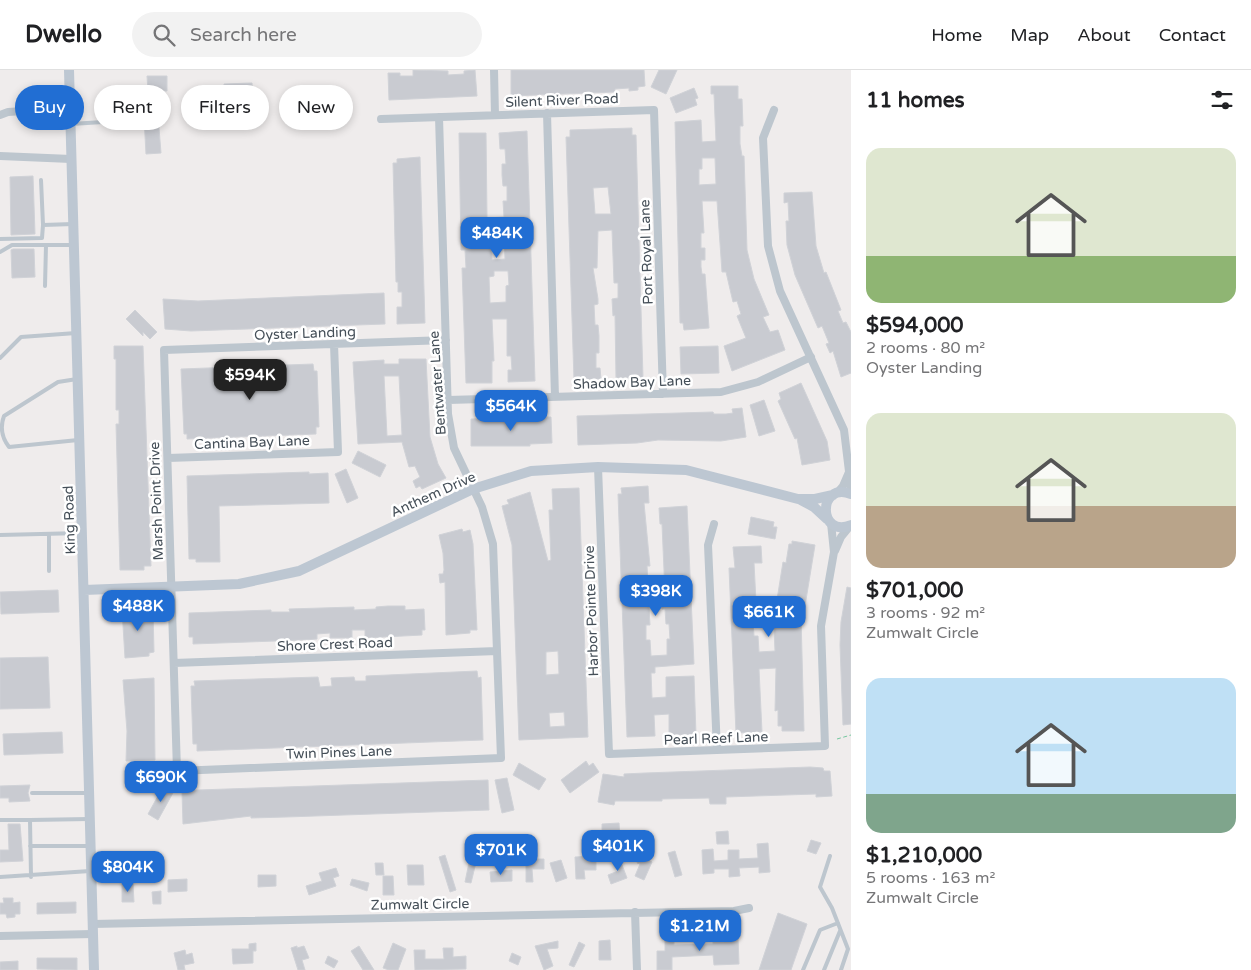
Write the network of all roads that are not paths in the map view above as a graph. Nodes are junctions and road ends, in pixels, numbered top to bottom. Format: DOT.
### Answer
graph roads {
  1 [pos="69,70"];
  2 [pos="494,70"];
  3 [pos="69,85"];
  4 [pos="654,110"];
  5 [pos="774,110"];
  6 [pos="15,112"];
  7 [pos="547,114"];
  8 [pos="495,115"];
  9 [pos="0,116"];
  10 [pos="439,117"];
  11 [pos="381,119"];
  12 [pos="70,130"];
  13 [pos="0,156"];
  14 [pos="71,160"];
  15 [pos="41,180"];
  16 [pos="73,224"];
  17 [pos="43,225"];
  18 [pos="0,239"];
  19 [pos="46,245"];
  20 [pos="74,245"];
  21 [pos="0,252"];
  22 [pos="45,286"];
  23 [pos="77,333"];
  24 [pos="446,340"];
  25 [pos="334,344"];
  26 [pos="164,350"];
  27 [pos="811,357"];
  28 [pos="0,358"];
  29 [pos="78,378"];
  30 [pos="663,394"];
  31 [pos="555,397"];
  32 [pos="448,400"];
  33 [pos="80,440"];
  34 [pos="168,458"];
  35 [pos="598,467"];
  36 [pos="849,470"];
  37 [pos="851,488"];
  38 [pos="473,489"];
  39 [pos="835,494"];
  40 [pos="851,494"];
  41 [pos="798,498"];
  42 [pos="830,522"];
  43 [pos="714,524"];
  44 [pos="850,526"];
  45 [pos="83,533"];
  46 [pos="49,534"];
  47 [pos="0,535"];
  48 [pos="834,552"];
  49 [pos="49,571"];
  50 [pos="172,588"];
  51 [pos="84,590"];
  52 [pos="497,651"];
  53 [pos="174,663"];
  54 [pos="717,750"];
  55 [pos="609,754"];
  56 [pos="501,758"];
  57 [pos="177,771"];
  58 [pos="88,793"];
  59 [pos="32,794"];
  60 [pos="89,819"];
  61 [pos="0,820"];
  62 [pos="30,820"];
  63 [pos="30,846"];
  64 [pos="90,846"];
  65 [pos="830,856"];
  66 [pos="90,871"];
  67 [pos="31,876"];
  68 [pos="0,877"];
  69 [pos="749,908"];
  70 [pos="635,912"];
  71 [pos="838,923"];
  72 [pos="92,929"];
  73 [pos="840,930"];
  74 [pos="0,936"];
  75 [pos="94,970"];
  76 [pos="637,970"];
  77 [pos="802,970"];
  78 [pos="824,970"];
  79 [pos="841,970"];
  1 -- 3 [label="street, King Road"];
  2 -- 8 [label="street"];
  4 -- 7 [label="street, Silent River Road"];
  4 -- 30 [label="street, Port Royal Lane"];
  5 -- 27 [label="street"];
  6 -- 9 [label="street"];
  7 -- 8 [label="street, Silent River Road"];
  7 -- 31 [label="street"];
  8 -- 10 [label="street, Silent River Road"];
  10 -- 11 [label="street, Silent River Road"];
  10 -- 24 [label="street, Bentwater Lane"];
  12 -- 14 [label="street, King Road"];
  13 -- 14 [label="street"];
  14 -- 16 [label="street, King Road"];
  15 -- 17 [label="lane"];
  16 -- 17 [label="lane"];
  16 -- 20 [label="street, King Road"];
  17 -- 18 [label="lane"];
  19 -- 20 [label="lane"];
  19 -- 21 [label="lane"];
  19 -- 22 [label="lane"];
  20 -- 23 [label="street, King Road"];
  23 -- 28 [label="lane"];
  23 -- 29 [label="street, King Road"];
  24 -- 25 [label="street, Oyster Landing"];
  24 -- 32 [label="street, Bentwater Lane"];
  25 -- 26 [label="street, Oyster Landing"];
  25 -- 34 [label="street, Cantina Bay Lane"];
  26 -- 34 [label="street, Marsh Point Drive"];
  27 -- 30 [label="street, Shadow Bay Lane"];
  27 -- 36 [label="street"];
  29 -- 33 [label="street, King Road"];
  29 -- 33 [label="lane"];
  30 -- 31 [label="street, Shadow Bay Lane"];
  31 -- 32 [label="street, Shadow Bay Lane"];
  32 -- 38 [label="street, Bentwater Lane"];
  33 -- 45 [label="street, King Road"];
  34 -- 50 [label="street, Marsh Point Drive"];
  35 -- 38 [label="street, Anthem Drive"];
  35 -- 41 [label="street, Anthem Drive"];
  35 -- 55 [label="street, Harbor Pointe Drive"];
  36 -- 37 [label="street"];
  36 -- 39 [label="street"];
  38 -- 50 [label="street, Anthem Drive"];
  38 -- 52 [label="street, Bentwater Lane"];
  39 -- 40 [label="street, Anthem Drive"];
  39 -- 41 [label="street, Anthem Drive"];
  39 -- 42 [label="street"];
  41 -- 42 [label="street, Anthem Drive"];
  42 -- 44 [label="street"];
  42 -- 48 [label="street"];
  43 -- 54 [label="street"];
  44 -- 48 [label="street"];
  45 -- 46 [label="lane"];
  45 -- 51 [label="street, King Road"];
  46 -- 47 [label="lane"];
  46 -- 49 [label="lane"];
  48 -- 54 [label="street, Pearl Reef Lane"];
  50 -- 51 [label="street, Anthem Drive"];
  50 -- 53 [label="street, Marsh Point Drive"];
  51 -- 58 [label="street, King Road"];
  52 -- 53 [label="street, Shore Crest Road"];
  52 -- 56 [label="street, Bentwater Lane"];
  53 -- 57 [label="street, Marsh Point Drive"];
  54 -- 55 [label="street, Pearl Reef Lane"];
  56 -- 57 [label="street, Twin Pines Lane"];
  58 -- 59 [label="lane"];
  58 -- 60 [label="street, King Road"];
  60 -- 62 [label="lane"];
  60 -- 64 [label="street, King Road"];
  61 -- 62 [label="lane"];
  62 -- 63 [label="lane"];
  63 -- 64 [label="lane"];
  63 -- 67 [label="lane"];
  64 -- 66 [label="street, King Road"];
  65 -- 71 [label="lane"];
  66 -- 67 [label="lane"];
  66 -- 72 [label="street, King Road"];
  67 -- 68 [label="lane"];
  69 -- 70 [label="street, Zumwalt Circle"];
  70 -- 72 [label="street, Zumwalt Circle"];
  70 -- 76 [label="street"];
  71 -- 73 [label="lane"];
  71 -- 77 [label="lane"];
  72 -- 74 [label="street, Zumwalt Circle"];
  72 -- 75 [label="street, King Road"];
  73 -- 78 [label="lane"];
  73 -- 79 [label="lane"];
}
